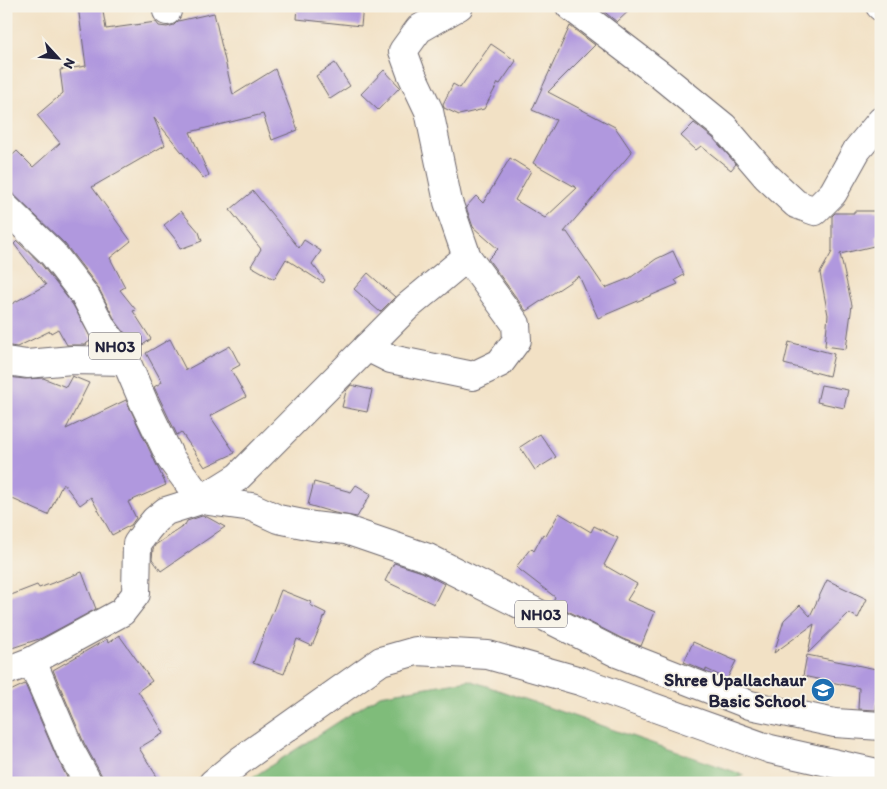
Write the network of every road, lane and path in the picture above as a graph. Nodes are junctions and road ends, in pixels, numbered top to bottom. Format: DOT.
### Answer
graph roads {
  1 [pos="459,6"];
  2 [pos="570,6"];
  3 [pos="881,120"];
  4 [pos="6,208"];
  5 [pos="467,257"];
  6 [pos="367,347"];
  7 [pos="6,361"];
  8 [pos="126,362"];
  9 [pos="202,500"];
  10 [pos="32,661"];
  11 [pos="6,671"];
  12 [pos="881,726"];
  13 [pos="881,774"];
  14 [pos="88,783"];
  15 [pos="213,783"];
  1 -- 5 [label="street"];
  2 -- 3 [label="street"];
  4 -- 8 [label="street, NH03"];
  5 -- 6 [label="street"];
  5 -- 6 [label="street"];
  6 -- 9 [label="street"];
  7 -- 8 [label="street"];
  8 -- 9 [label="street, NH03"];
  9 -- 10 [label="street"];
  9 -- 12 [label="street, NH03"];
  10 -- 11 [label="street"];
  10 -- 14 [label="street"];
  13 -- 15 [label="street"];
}
